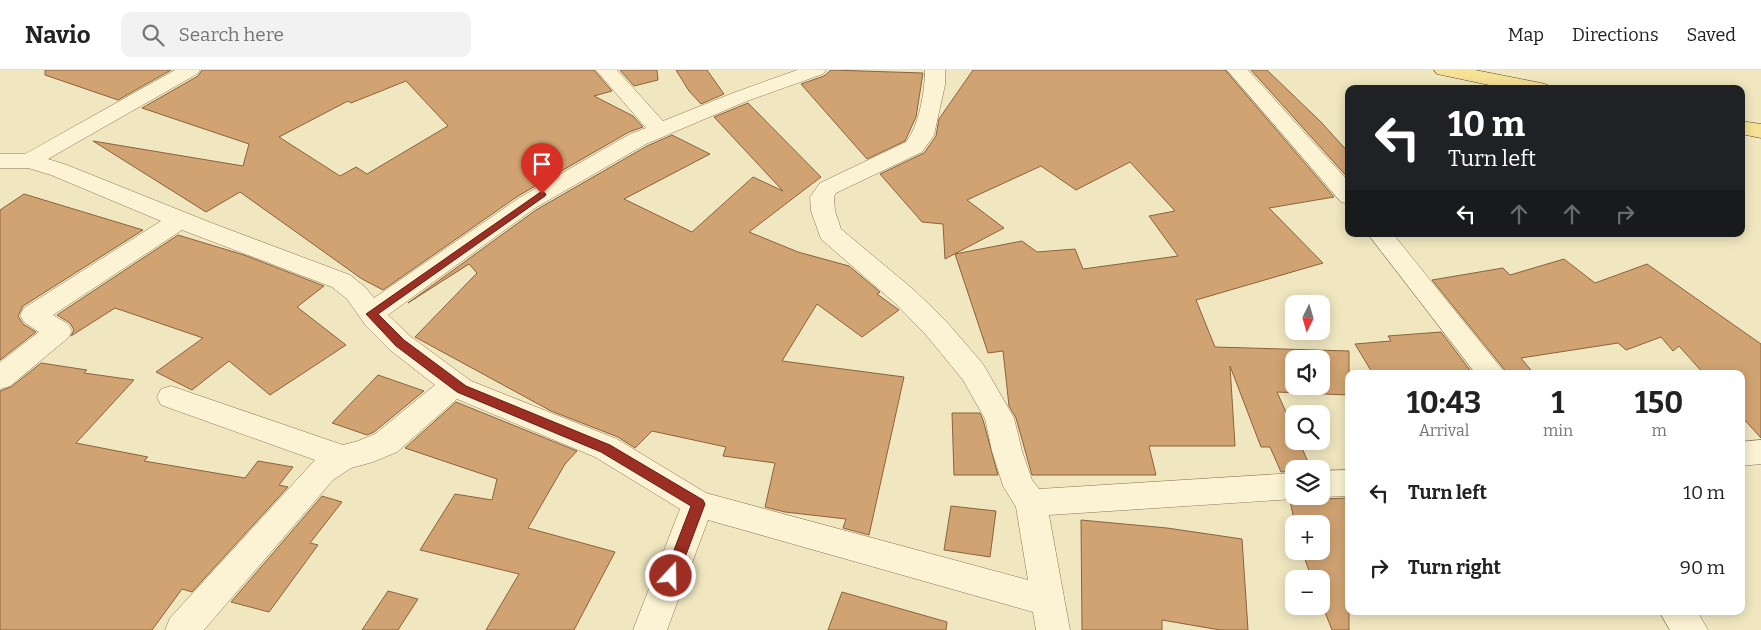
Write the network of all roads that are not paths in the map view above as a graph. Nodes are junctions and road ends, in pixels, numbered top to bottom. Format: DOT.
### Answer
graph roads {
  1 [pos="190,70"];
  2 [pos="606,70"];
  3 [pos="816,70"];
  4 [pos="935,70"];
  5 [pos="1237,70"];
  6 [pos="1444,70"];
  7 [pos="1521,85"];
  8 [pos="1745,129"];
  9 [pos="659,130"];
  10 [pos="1761,131"];
  11 [pos="0,160"];
  12 [pos="29,161"];
  13 [pos="1345,192"];
  14 [pos="179,220"];
  15 [pos="1382,237"];
  16 [pos="371,314"];
  17 [pos="1489,370"];
  18 [pos="0,378"];
  19 [pos="455,384"];
  20 [pos="171,397"];
  21 [pos="1761,452"];
  22 [pos="1745,454"];
  23 [pos="342,457"];
  24 [pos="1345,482"];
  25 [pos="1330,483"];
  26 [pos="1285,487"];
  27 [pos="1031,503"];
  28 [pos="698,504"];
  29 [pos="1051,615"];
  30 [pos="1679,615"];
  31 [pos="182,630"];
  32 [pos="650,630"];
  33 [pos="1691,630"];
  1 -- 12 [label="street"];
  2 -- 9 [label="street"];
  3 -- 9 [label="street"];
  4 -- 27 [label="street"];
  5 -- 13 [label="street"];
  6 -- 7 [label="main road"];
  8 -- 10 [label="main road"];
  9 -- 16 [label="street"];
  11 -- 12 [label="street"];
  12 -- 14 [label="street"];
  14 -- 16 [label="street"];
  14 -- 18 [label="street"];
  15 -- 17 [label="street"];
  16 -- 19 [label="street"];
  19 -- 23 [label="street"];
  19 -- 28 [label="street"];
  20 -- 23 [label="street"];
  21 -- 22 [label="street"];
  23 -- 31 [label="street"];
  24 -- 25 [label="street"];
  26 -- 27 [label="street"];
  27 -- 29 [label="street"];
  28 -- 29 [label="street"];
  28 -- 32 [label="street"];
  30 -- 33 [label="street"];
}
